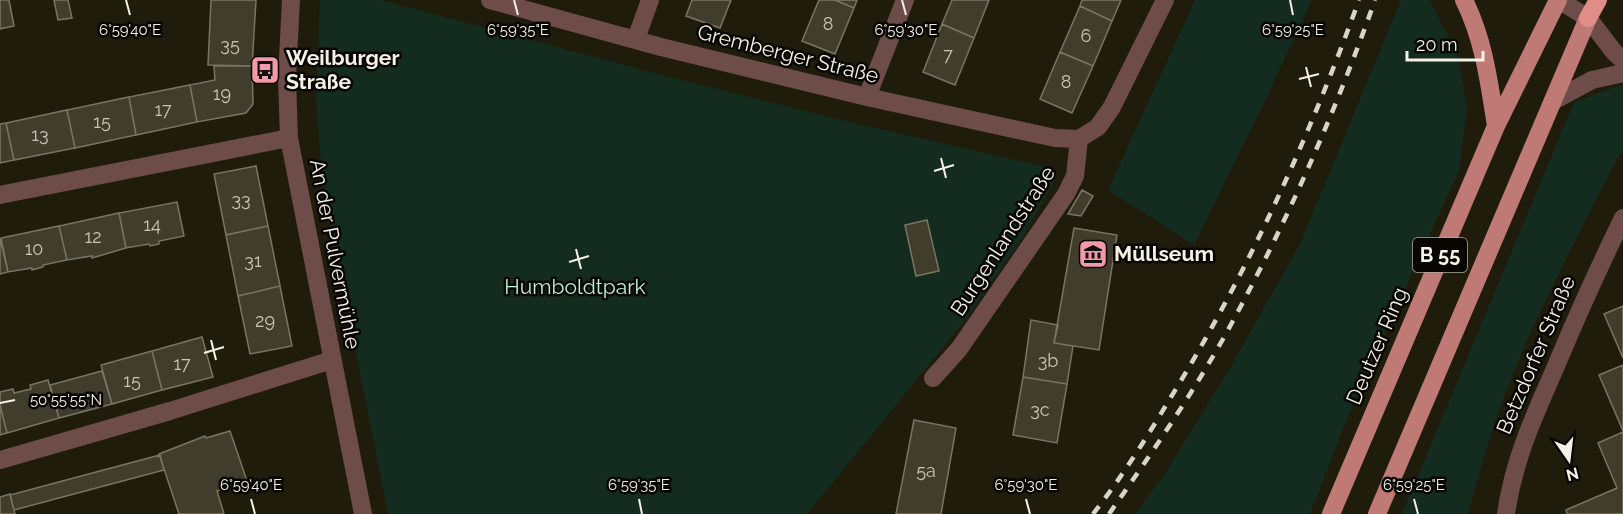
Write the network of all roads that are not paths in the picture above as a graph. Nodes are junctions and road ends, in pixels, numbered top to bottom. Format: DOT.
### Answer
graph roads {
  1 [pos="291,0"];
  2 [pos="490,0"];
  3 [pos="650,0"];
  4 [pos="905,0"];
  5 [pos="1165,0"];
  6 [pos="1464,0"];
  7 [pos="1559,0"];
  8 [pos="1598,0"];
  9 [pos="1588,18"];
  10 [pos="636,39"];
  11 [pos="1623,60"];
  12 [pos="1623,73"];
  13 [pos="867,97"];
  14 [pos="1553,101"];
  15 [pos="1496,126"];
  16 [pos="290,138"];
  17 [pos="1078,139"];
  18 [pos="0,195"];
  19 [pos="1623,219"];
  20 [pos="332,360"];
  21 [pos="933,378"];
  22 [pos="0,460"];
  23 [pos="363,514"];
  24 [pos="1331,514"];
  25 [pos="1377,514"];
  26 [pos="1506,514"];
  1 -- 16 [label="street, An der Pulvermühle"];
  2 -- 10 [label="street, Gremberger Straße"];
  3 -- 10 [label="street"];
  4 -- 13 [label="street"];
  5 -- 17 [label="street"];
  6 -- 15 [label="main road"];
  7 -- 9 [label="street, Deutzer Ring"];
  7 -- 15 [label="main road, Deutzer Ring / B 55"];
  8 -- 9 [label="highway, B 55"];
  9 -- 11 [label="street"];
  9 -- 14 [label="main road, B 55"];
  10 -- 13 [label="street, Gremberger Straße"];
  12 -- 14 [label="street"];
  13 -- 17 [label="street, Gremberger Straße"];
  14 -- 25 [label="main road, B 55"];
  15 -- 24 [label="main road, Deutzer Ring / B 55"];
  16 -- 18 [label="street"];
  16 -- 20 [label="street, An der Pulvermühle"];
  17 -- 21 [label="street, Burgenlandstraße"];
  19 -- 26 [label="street, Betzdorfer Straße"];
  20 -- 22 [label="street"];
  20 -- 23 [label="street, An der Pulvermühle"];
}
